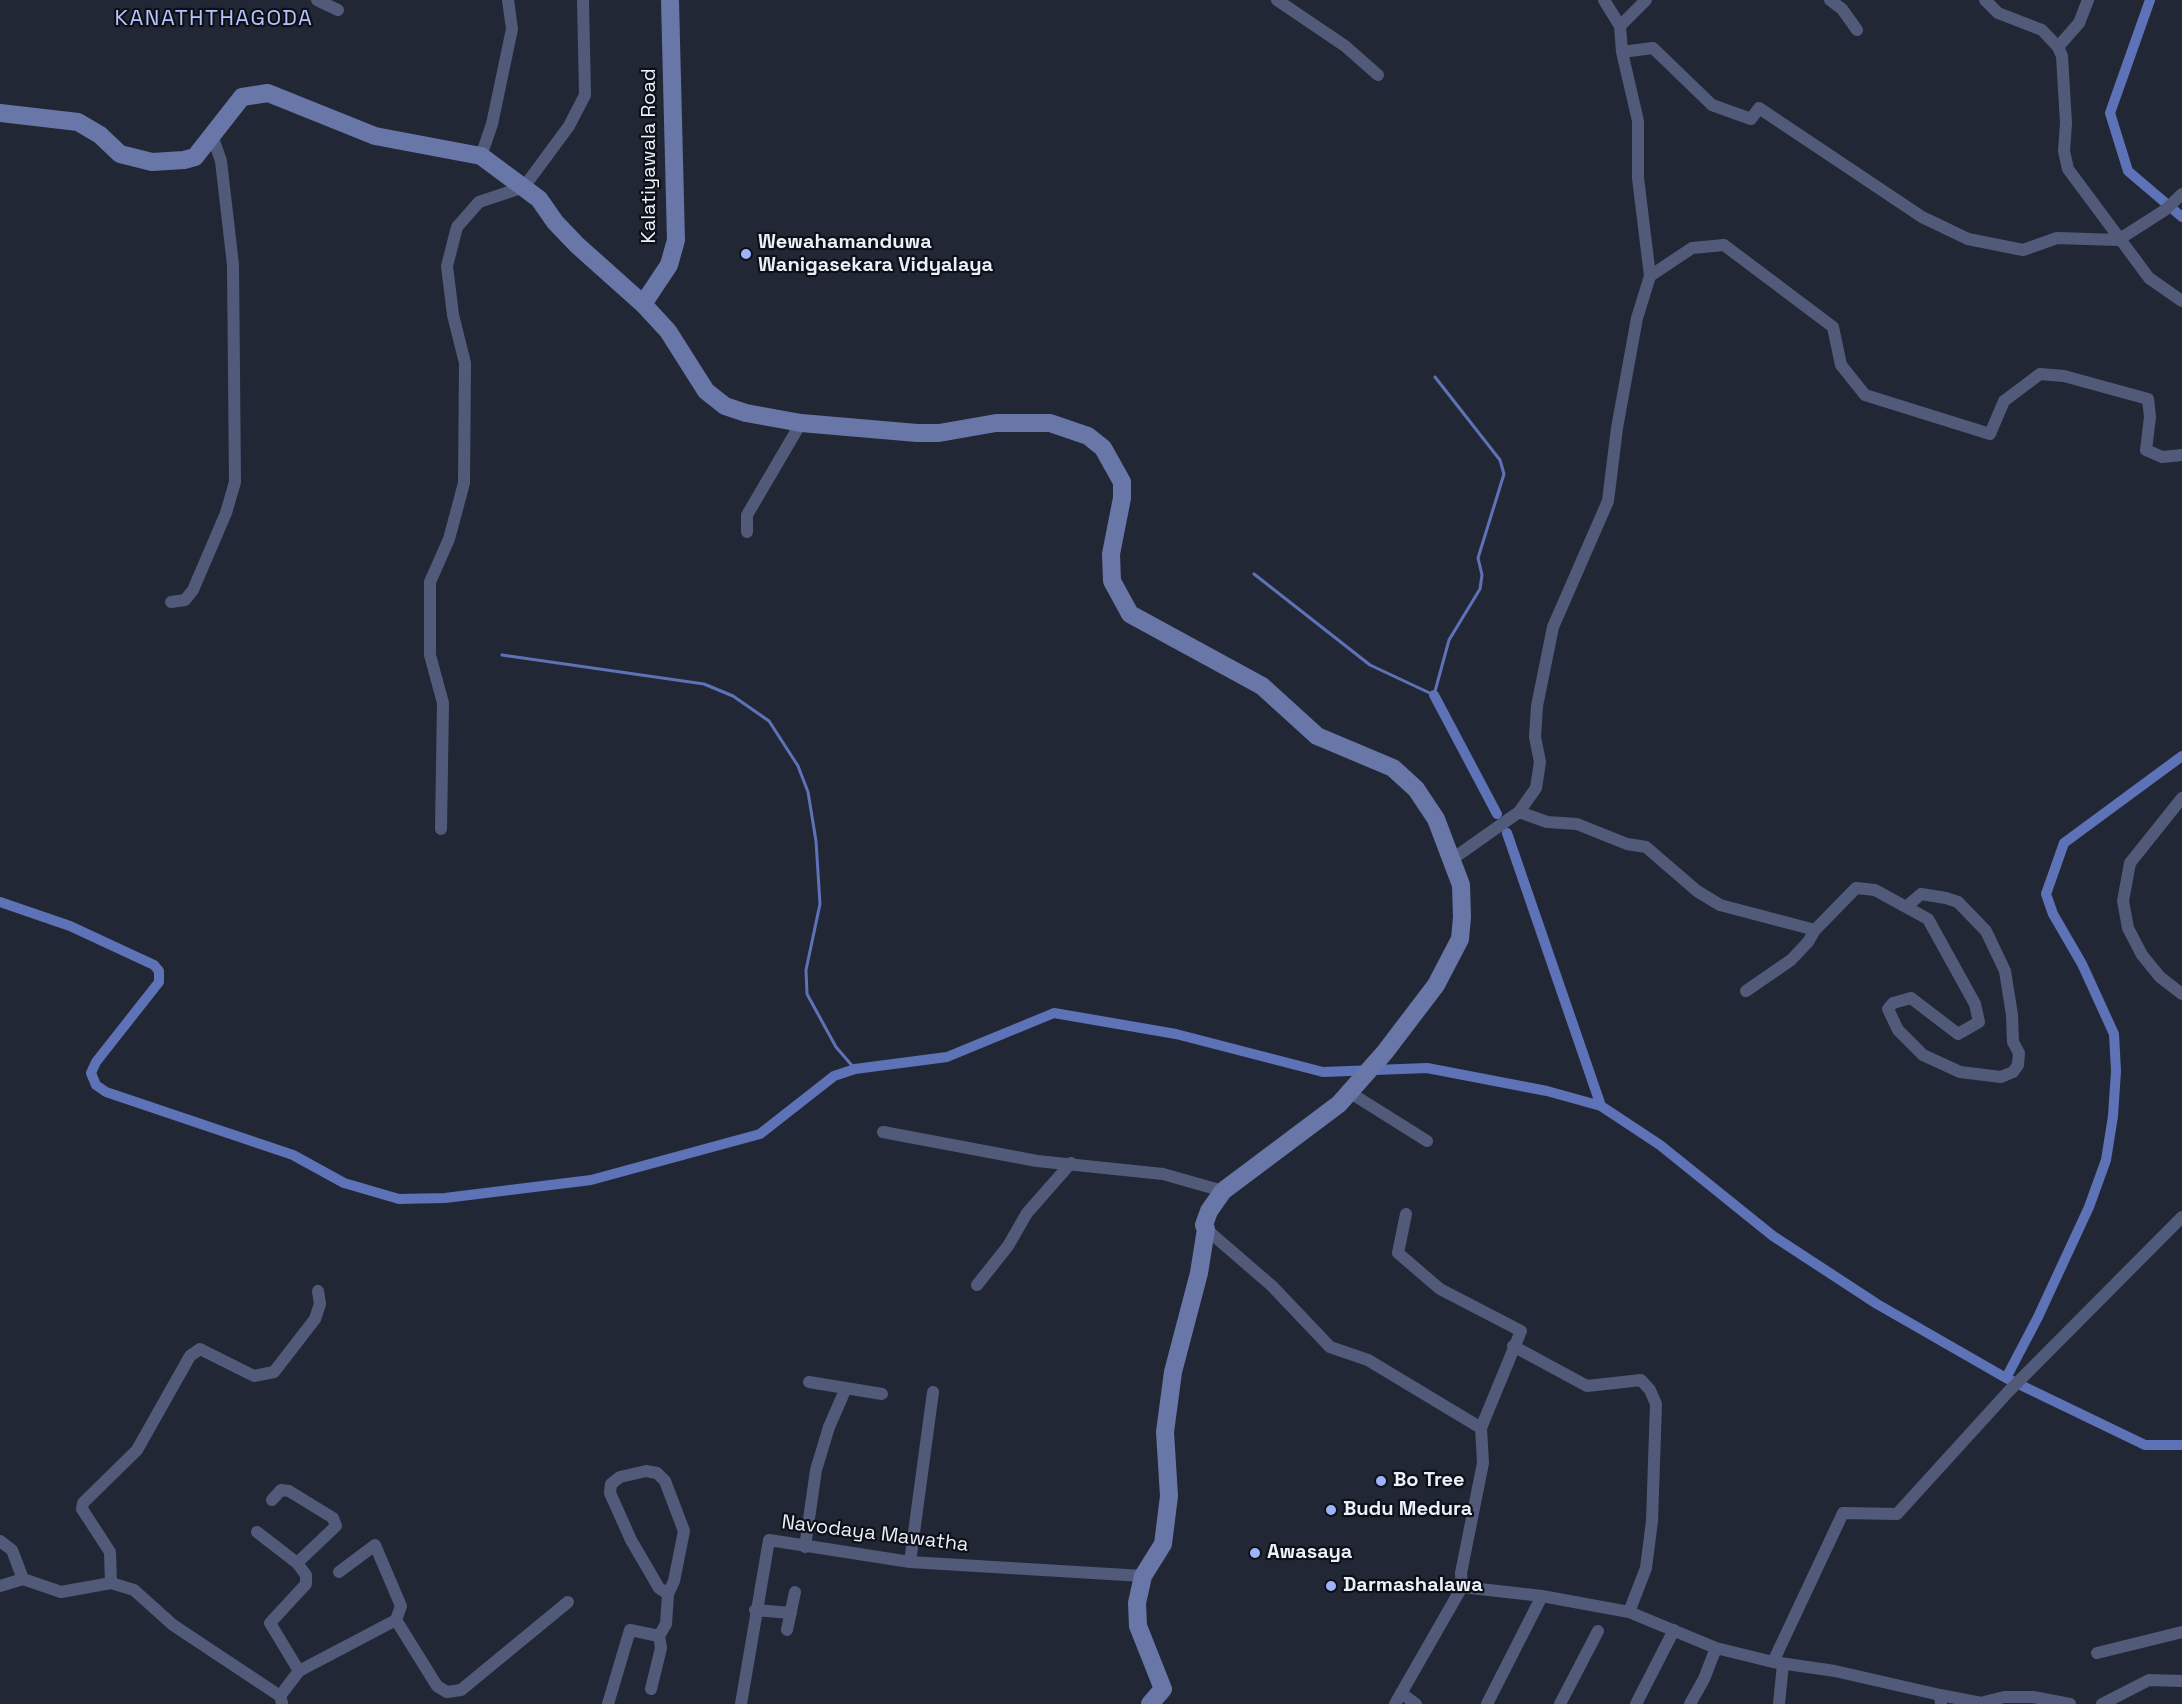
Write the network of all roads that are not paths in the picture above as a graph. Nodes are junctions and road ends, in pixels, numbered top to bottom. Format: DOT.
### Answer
graph roads {
  1 [pos="317,0"];
  2 [pos="508,0"];
  3 [pos="584,0"];
  4 [pos="670,0"];
  5 [pos="1277,0"];
  6 [pos="1604,0"];
  7 [pos="1646,0"];
  8 [pos="1830,0"];
  9 [pos="1985,0"];
  10 [pos="2088,0"];
  11 [pos="338,10"];
  12 [pos="1620,26"];
  13 [pos="1857,30"];
  14 [pos="2058,47"];
  15 [pos="1622,52"];
  16 [pos="1378,75"];
  17 [pos="0,113"];
  18 [pos="212,135"];
  19 [pos="482,156"];
  20 [pos="524,187"];
  21 [pos="2182,194"];
  22 [pos="2118,240"];
  23 [pos="1650,276"];
  24 [pos="2182,301"];
  25 [pos="644,304"];
  26 [pos="801,423"];
  27 [pos="2182,455"];
  28 [pos="747,532"];
  29 [pos="171,602"];
  30 [pos="2182,798"];
  31 [pos="1519,812"];
  32 [pos="441,829"];
  33 [pos="1451,860"];
  34 [pos="1906,907"];
  35 [pos="1815,930"];
  36 [pos="1746,990"];
  37 [pos="2182,994"];
  38 [pos="1349,1092"];
  39 [pos="883,1132"];
  40 [pos="1427,1141"];
  41 [pos="1071,1163"];
  42 [pos="1223,1191"];
  43 [pos="1406,1214"];
  44 [pos="2182,1217"];
  45 [pos="1206,1229"];
  46 [pos="977,1285"];
  47 [pos="318,1291"];
  48 [pos="1513,1346"];
  49 [pos="809,1382"];
  50 [pos="846,1388"];
  51 [pos="933,1392"];
  52 [pos="882,1394"];
  53 [pos="1481,1428"];
  54 [pos="272,1500"];
  55 [pos="256,1532"];
  56 [pos="0,1541"];
  57 [pos="805,1547"];
  58 [pos="910,1562"];
  59 [pos="297,1563"];
  60 [pos="339,1572"];
  61 [pos="1143,1576"];
  62 [pos="23,1579"];
  63 [pos="111,1583"];
  64 [pos="0,1586"];
  65 [pos="1462,1587"];
  66 [pos="795,1592"];
  67 [pos="668,1594"];
  68 [pos="1542,1596"];
  69 [pos="568,1602"];
  70 [pos="755,1610"];
  71 [pos="1629,1612"];
  72 [pos="791,1613"];
  73 [pos="396,1620"];
  74 [pos="788,1630"];
  75 [pos="1674,1630"];
  76 [pos="1598,1631"];
  77 [pos="2182,1632"];
  78 [pos="659,1636"];
  79 [pos="1716,1648"];
  80 [pos="2097,1653"];
  81 [pos="1778,1663"];
  82 [pos="299,1671"];
  83 [pos="2182,1681"];
  84 [pos="651,1689"];
  85 [pos="1401,1692"];
  86 [pos="281,1700"];
  87 [pos="1940,1700"];
  88 [pos="1985,1703"];
  89 [pos="608,1704"];
  90 [pos="741,1704"];
  91 [pos="1150,1704"];
  92 [pos="1395,1704"];
  93 [pos="1416,1704"];
  94 [pos="1487,1704"];
  95 [pos="1560,1704"];
  96 [pos="1636,1704"];
  97 [pos="1690,1704"];
  98 [pos="1779,1704"];
  99 [pos="2070,1704"];
  100 [pos="2102,1704"];
  1 -- 11 [label="street"];
  2 -- 19 [label="street"];
  3 -- 20 [label="street"];
  4 -- 25 [label="street, Kalatiyawala Road"];
  5 -- 16 [label="street"];
  6 -- 12 [label="street"];
  7 -- 12 [label="street"];
  8 -- 13 [label="street"];
  9 -- 14 [label="street"];
  10 -- 14 [label="street"];
  12 -- 15 [label="street"];
  14 -- 22 [label="street"];
  15 -- 22 [label="street"];
  15 -- 23 [label="street"];
  17 -- 18 [label="street"];
  18 -- 19 [label="street"];
  18 -- 29 [label="street"];
  19 -- 20 [label="street"];
  20 -- 25 [label="street"];
  20 -- 32 [label="street"];
  21 -- 22 [label="street"];
  22 -- 24 [label="street"];
  23 -- 27 [label="street"];
  23 -- 31 [label="street"];
  25 -- 26 [label="street"];
  26 -- 28 [label="street"];
  26 -- 33 [label="street"];
  30 -- 37 [label="street"];
  31 -- 33 [label="street"];
  31 -- 35 [label="street"];
  33 -- 38 [label="street"];
  34 -- 34 [label="street"];
  34 -- 35 [label="street"];
  35 -- 36 [label="street"];
  38 -- 40 [label="street"];
  38 -- 42 [label="street"];
  39 -- 41 [label="street"];
  41 -- 42 [label="street"];
  41 -- 46 [label="street"];
  42 -- 45 [label="street"];
  43 -- 48 [label="street"];
  44 -- 81 [label="street"];
  45 -- 53 [label="street"];
  45 -- 61 [label="street"];
  47 -- 63 [label="street"];
  48 -- 53 [label="street"];
  48 -- 71 [label="street"];
  49 -- 50 [label="street"];
  50 -- 52 [label="street"];
  50 -- 57 [label="street"];
  51 -- 58 [label="street"];
  53 -- 65 [label="street"];
  54 -- 59 [label="street"];
  55 -- 59 [label="street"];
  56 -- 62 [label="street"];
  57 -- 58 [label="street, Navodaya Mawatha"];
  57 -- 70 [label="street, Navodaya Mawatha"];
  58 -- 61 [label="street, Navodaya Mawatha"];
  59 -- 82 [label="street"];
  60 -- 73 [label="street"];
  61 -- 91 [label="street"];
  62 -- 63 [label="street"];
  62 -- 64 [label="street"];
  63 -- 86 [label="street"];
  65 -- 68 [label="street"];
  65 -- 85 [label="street"];
  66 -- 72 [label="street"];
  67 -- 67 [label="street"];
  67 -- 78 [label="street"];
  68 -- 71 [label="street"];
  68 -- 94 [label="street"];
  69 -- 73 [label="street"];
  70 -- 72 [label="street"];
  70 -- 90 [label="street, Navodaya Mawatha"];
  71 -- 75 [label="street"];
  72 -- 74 [label="street"];
  73 -- 82 [label="street"];
  75 -- 79 [label="street"];
  75 -- 96 [label="street"];
  76 -- 95 [label="street"];
  77 -- 80 [label="street"];
  78 -- 84 [label="street"];
  78 -- 89 [label="street"];
  79 -- 81 [label="street"];
  79 -- 97 [label="street"];
  81 -- 87 [label="street"];
  81 -- 98 [label="street"];
  82 -- 86 [label="street"];
  83 -- 100 [label="street"];
  85 -- 92 [label="street"];
  85 -- 93 [label="street"];
  87 -- 88 [label="street"];
  88 -- 99 [label="street"];
}
